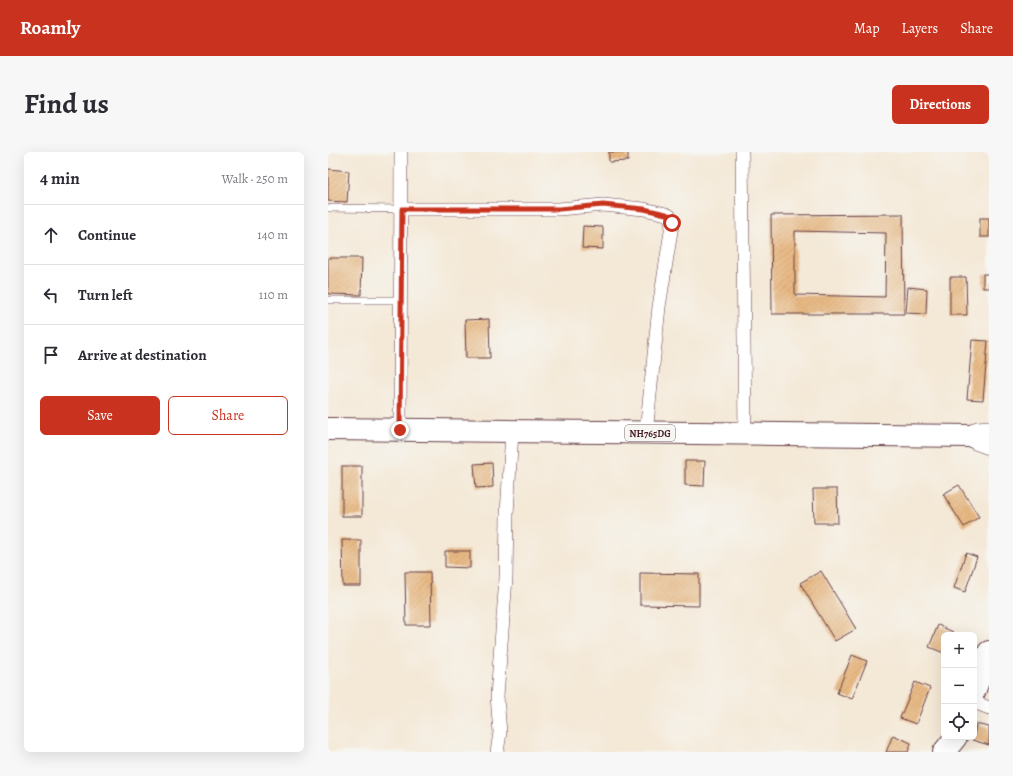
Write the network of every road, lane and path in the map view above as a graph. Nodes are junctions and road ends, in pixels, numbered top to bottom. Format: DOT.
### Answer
graph roads {
  1 [pos="402,152"];
  2 [pos="742,152"];
  3 [pos="328,208"];
  4 [pos="402,209"];
  5 [pos="328,300"];
  6 [pos="400,300"];
  7 [pos="328,430"];
  8 [pos="400,430"];
  9 [pos="512,431"];
  10 [pos="646,433"];
  11 [pos="745,434"];
  12 [pos="983,437"];
  13 [pos="989,652"];
  14 [pos="977,684"];
  15 [pos="977,703"];
  16 [pos="989,708"];
  17 [pos="954,740"];
  18 [pos="957,740"];
  19 [pos="497,752"];
  20 [pos="944,752"];
  21 [pos="956,752"];
  1 -- 4 [label="street"];
  2 -- 11 [label="street"];
  3 -- 4 [label="lane"];
  4 -- 6 [label="street"];
  4 -- 10 [label="street"];
  5 -- 6 [label="lane"];
  6 -- 8 [label="street"];
  7 -- 8 [label="highway, NH765DG"];
  8 -- 9 [label="highway, NH765DG"];
  9 -- 10 [label="highway, NH765DG"];
  9 -- 19 [label="street"];
  10 -- 11 [label="highway, NH765DG"];
  11 -- 12 [label="highway, NH765DG"];
  13 -- 14 [label="highway"];
  15 -- 16 [label="street"];
  17 -- 20 [label="highway"];
  18 -- 21 [label="highway"];
}
